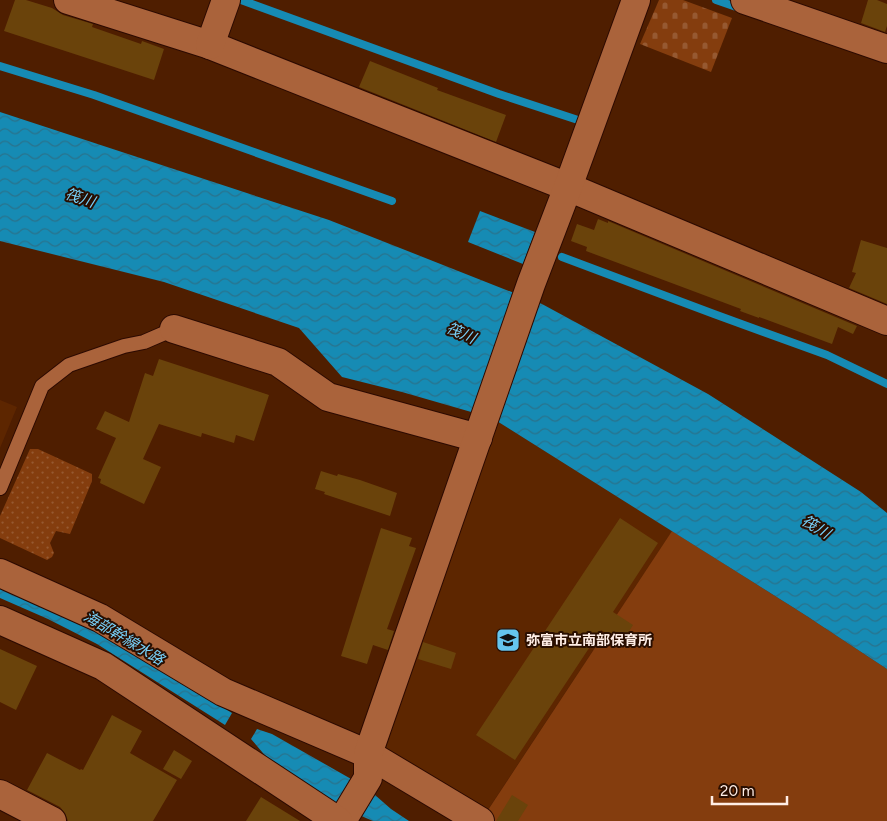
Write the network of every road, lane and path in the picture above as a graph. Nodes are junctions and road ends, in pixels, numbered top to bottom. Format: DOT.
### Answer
graph roads {
  1 [pos="68,0"];
  2 [pos="226,0"];
  3 [pos="636,0"];
  4 [pos="745,0"];
  5 [pos="210,44"];
  6 [pos="887,49"];
  7 [pos="568,187"];
  8 [pos="887,321"];
  9 [pos="174,329"];
  10 [pos="480,431"];
  11 [pos="0,488"];
  12 [pos="0,573"];
  13 [pos="0,620"];
  14 [pos="368,766"];
  15 [pos="0,794"];
  16 [pos="342,819"];
  17 [pos="52,821"];
  18 [pos="480,821"];
  1 -- 5 [label="street"];
  2 -- 5 [label="street"];
  3 -- 7 [label="street"];
  4 -- 6 [label="street"];
  5 -- 7 [label="street"];
  7 -- 8 [label="street"];
  7 -- 10 [label="street"];
  9 -- 10 [label="street"];
  9 -- 11 [label="lane"];
  10 -- 14 [label="street"];
  12 -- 14 [label="street"];
  13 -- 16 [label="street"];
  14 -- 16 [label="street"];
  14 -- 18 [label="street"];
  15 -- 17 [label="street"];
}
